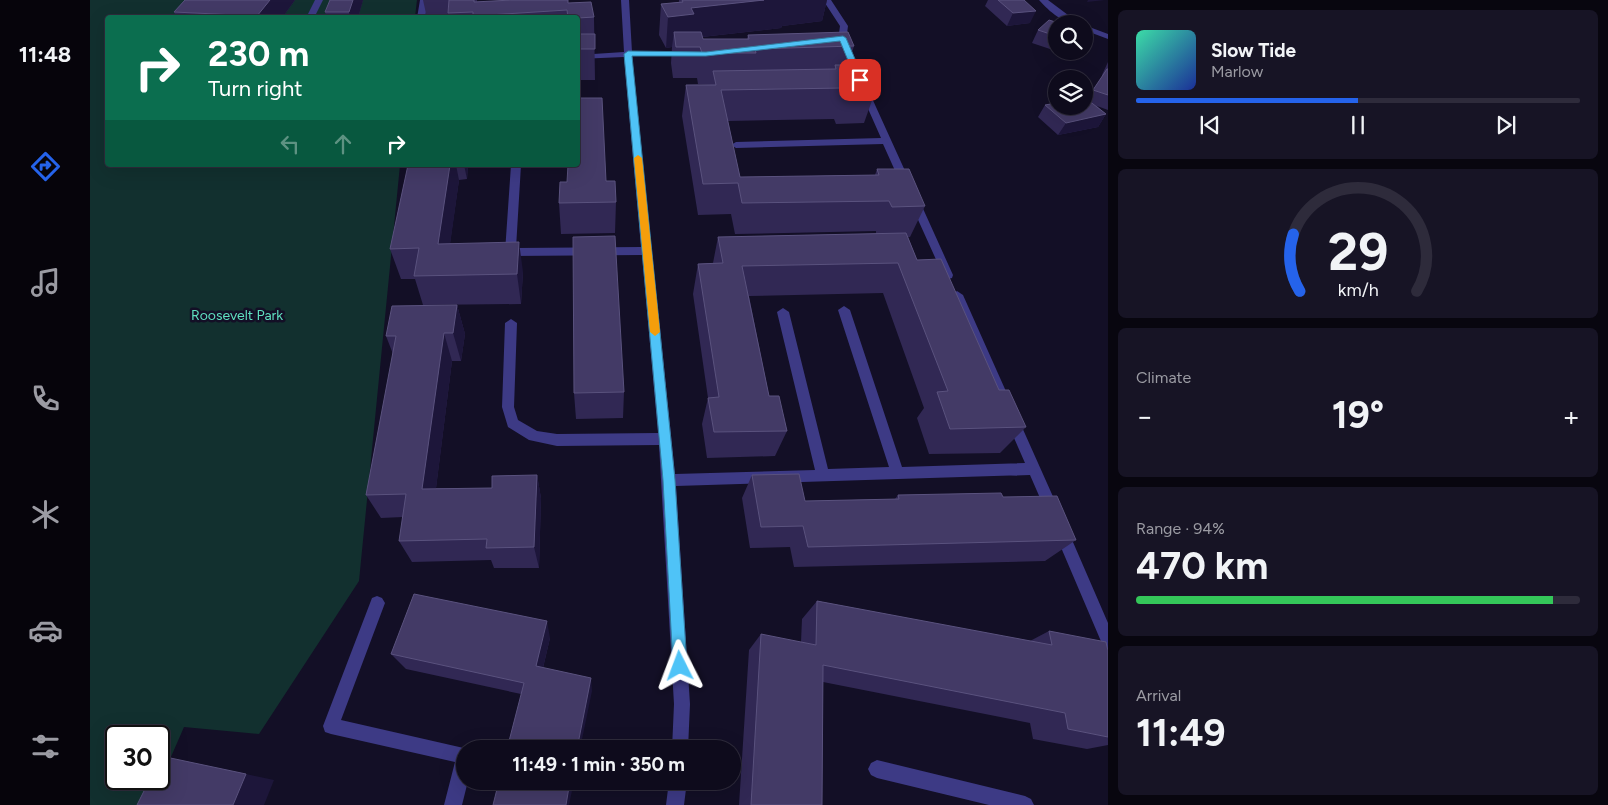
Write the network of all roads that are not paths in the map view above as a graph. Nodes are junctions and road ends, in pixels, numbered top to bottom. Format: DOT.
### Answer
graph roads {
  1 [pos="319,0"];
  2 [pos="424,0"];
  3 [pos="625,0"];
  4 [pos="827,0"];
  5 [pos="1043,0"];
  6 [pos="312,15"];
  7 [pos="422,15"];
  8 [pos="1061,15"];
  9 [pos="1093,31"];
  10 [pos="1108,37"];
  11 [pos="628,54"];
  12 [pos="696,54"];
  13 [pos="580,57"];
  14 [pos="887,141"];
  15 [pos="736,145"];
  16 [pos="516,167"];
  17 [pos="647,251"];
  18 [pos="844,310"];
  19 [pos="783,312"];
  20 [pos="511,323"];
  21 [pos="665,439"];
  22 [pos="1034,469"];
  23 [pos="897,473"];
  24 [pos="823,475"];
  25 [pos="669,480"];
  26 [pos="377,603"];
  27 [pos="1108,641"];
  28 [pos="680,740"];
  29 [pos="456,755"];
  30 [pos="877,769"];
  31 [pos="457,790"];
  32 [pos="677,790"];
  33 [pos="453,805"];
  34 [pos="675,805"];
  35 [pos="1025,805"];
  1 -- 6 [label="street"];
  2 -- 7 [label="street"];
  3 -- 11 [label="street"];
  4 -- 14 [label="street"];
  5 -- 8 [label="street"];
  9 -- 10 [label="street"];
  11 -- 12 [label="street"];
  11 -- 13 [label="street"];
  11 -- 17 [label="street"];
  14 -- 15 [label="street"];
  14 -- 22 [label="street"];
  16 -- 17 [label="street"];
  17 -- 21 [label="street"];
  18 -- 23 [label="street"];
  19 -- 24 [label="street"];
  20 -- 21 [label="street"];
  21 -- 25 [label="street"];
  22 -- 23 [label="street"];
  22 -- 27 [label="street"];
  23 -- 24 [label="street"];
  24 -- 25 [label="street"];
  25 -- 28 [label="street"];
  26 -- 29 [label="street"];
  30 -- 35 [label="street"];
  31 -- 33 [label="street"];
  32 -- 34 [label="street"];
}
